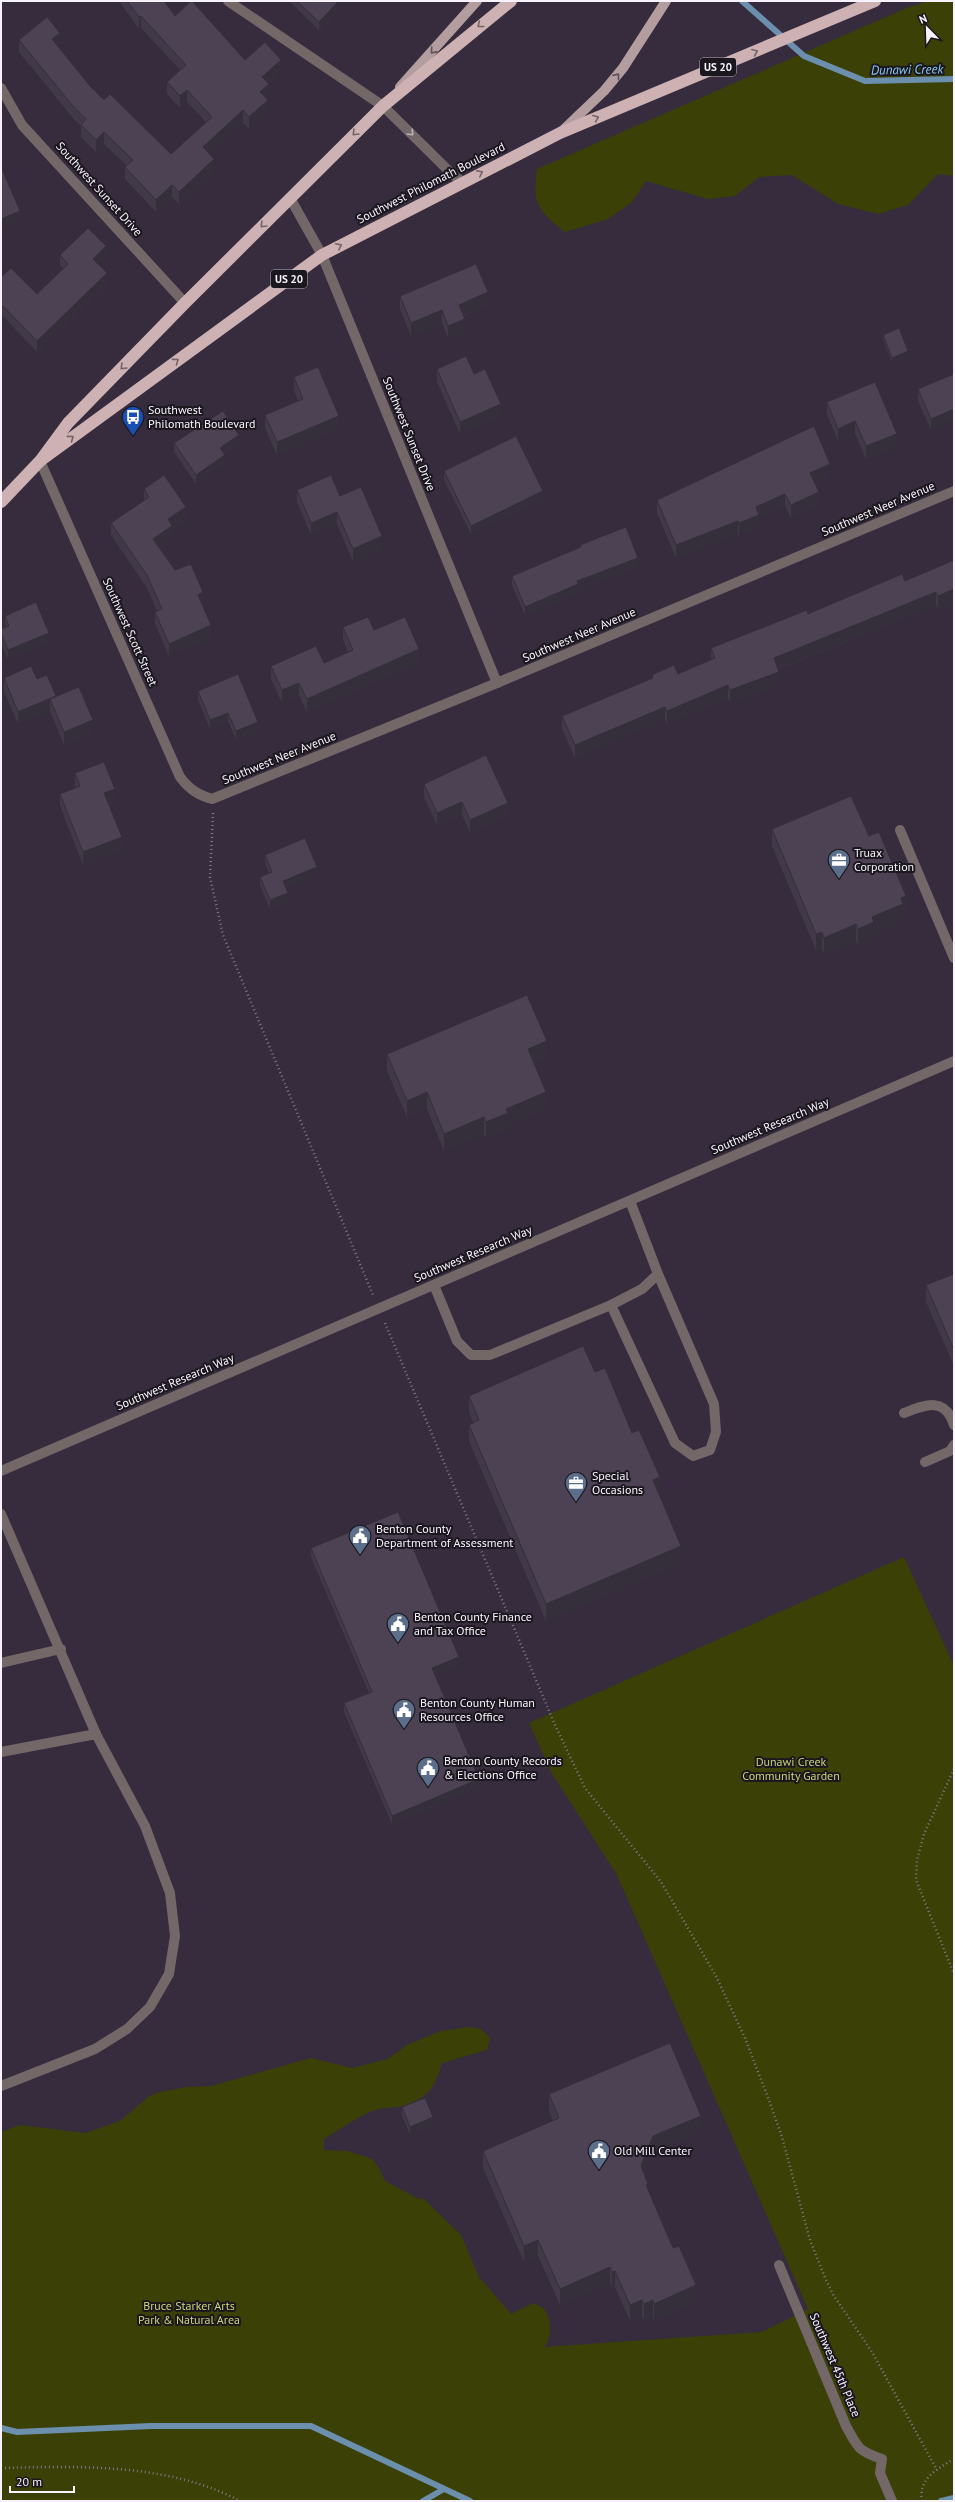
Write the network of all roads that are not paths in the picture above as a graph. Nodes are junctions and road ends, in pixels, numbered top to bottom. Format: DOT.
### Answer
graph roads {
  1 [pos="228,1"];
  2 [pos="477,1"];
  3 [pos="511,1"];
  4 [pos="666,1"];
  5 [pos="875,1"];
  6 [pos="1,88"];
  7 [pos="383,106"];
  8 [pos="560,133"];
  9 [pos="463,182"];
  10 [pos="290,198"];
  11 [pos="322,255"];
  12 [pos="185,303"];
  13 [pos="40,461"];
  14 [pos="954,491"];
  15 [pos="1,502"];
  16 [pos="497,683"];
  17 [pos="212,799"];
  18 [pos="900,830"];
  19 [pos="954,958"];
  20 [pos="954,1061"];
  21 [pos="630,1201"];
  22 [pos="658,1274"];
  23 [pos="434,1285"];
  24 [pos="611,1305"];
  25 [pos="904,1413"];
  26 [pos="954,1425"];
  27 [pos="954,1445"];
  28 [pos="925,1462"];
  29 [pos="1,1471"];
  30 [pos="1,1514"];
  31 [pos="61,1649"];
  32 [pos="1,1663"];
  33 [pos="96,1734"];
  34 [pos="1,1752"];
  35 [pos="1,2086"];
  36 [pos="779,2265"];
  37 [pos="892,2501"];
  1 -- 7 [label="street"];
  2 -- 7 [label="main road, one-way"];
  3 -- 7 [label="highway, Southwest Philomath Boulevard / US 20, one-way"];
  8 -- 4 [label="main road, one-way"];
  8 -- 5 [label="highway, Southwest Philomath Boulevard / US 20, one-way"];
  6 -- 12 [label="street, Southwest Sunset Drive"];
  7 -- 9 [label="street, one-way"];
  7 -- 10 [label="highway, Southwest Philomath Boulevard / US 20, one-way"];
  9 -- 8 [label="highway, Southwest Philomath Boulevard / US 20, one-way"];
  11 -- 9 [label="highway, Southwest Philomath Boulevard / US 20, one-way"];
  10 -- 11 [label="street, Southwest Sunset Drive"];
  10 -- 12 [label="highway, Southwest Philomath Boulevard / US 20, one-way"];
  13 -- 11 [label="highway, Southwest Philomath Boulevard / US 20, one-way"];
  11 -- 16 [label="street, Southwest Sunset Drive"];
  12 -- 13 [label="highway, Southwest Philomath Boulevard / US 20, one-way"];
  13 -- 15 [label="highway, Southwest Philomath Boulevard / US 20"];
  13 -- 17 [label="street, Southwest Scott Street"];
  14 -- 16 [label="street, Southwest Neer Avenue"];
  16 -- 17 [label="street, Southwest Neer Avenue"];
  18 -- 19 [label="street"];
  20 -- 21 [label="street, Southwest Research Way"];
  21 -- 22 [label="street"];
  21 -- 23 [label="street, Southwest Research Way"];
  22 -- 24 [label="street"];
  22 -- 24 [label="street"];
  23 -- 24 [label="street"];
  23 -- 29 [label="street, Southwest Research Way"];
  25 -- 26 [label="street"];
  27 -- 28 [label="street"];
  30 -- 31 [label="street"];
  31 -- 32 [label="street"];
  31 -- 33 [label="street"];
  33 -- 34 [label="street"];
  33 -- 35 [label="street"];
  36 -- 37 [label="street, Southwest 45th Place"];
}
